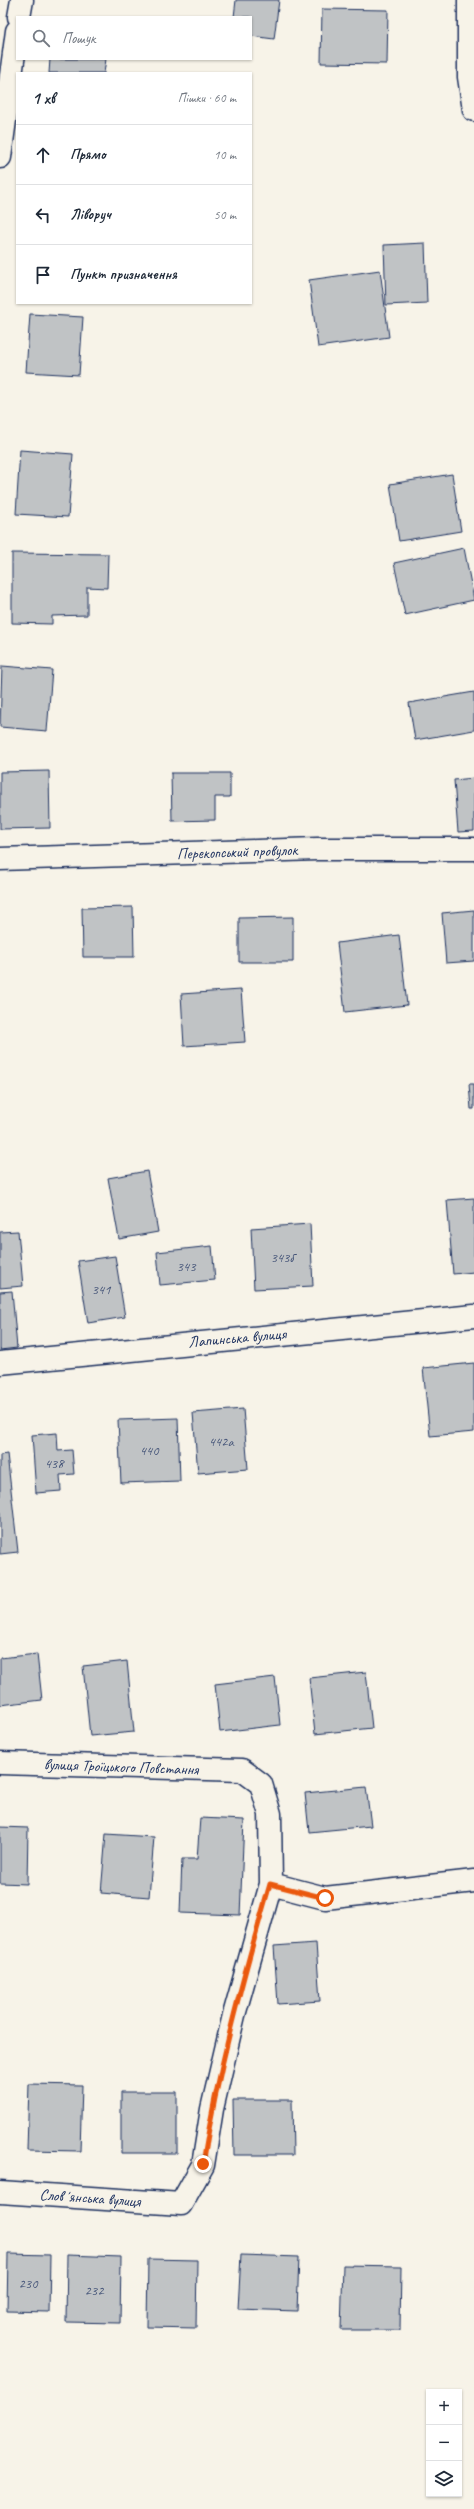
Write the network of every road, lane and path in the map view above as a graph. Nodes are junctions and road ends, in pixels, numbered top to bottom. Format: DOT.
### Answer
graph roads {
  1 [pos="22,0"];
  2 [pos="469,0"];
  3 [pos="19,16"];
  4 [pos="16,38"];
  5 [pos="474,110"];
  6 [pos="0,157"];
  7 [pos="474,849"];
  8 [pos="0,859"];
  9 [pos="474,1316"];
  10 [pos="0,1363"];
  11 [pos="0,1763"];
  12 [pos="474,1881"];
  13 [pos="270,1884"];
  14 [pos="0,2192"];
  1 -- 3 [label="street"];
  2 -- 5 [label="street"];
  4 -- 6 [label="street"];
  7 -- 8 [label="street, Перекопський провулок"];
  9 -- 10 [label="street, Лапинська вулиця"];
  11 -- 13 [label="street, вулиця Троїцького Повстання"];
  12 -- 13 [label="street"];
  13 -- 14 [label="street, Словʼянська вулиця"];
}
